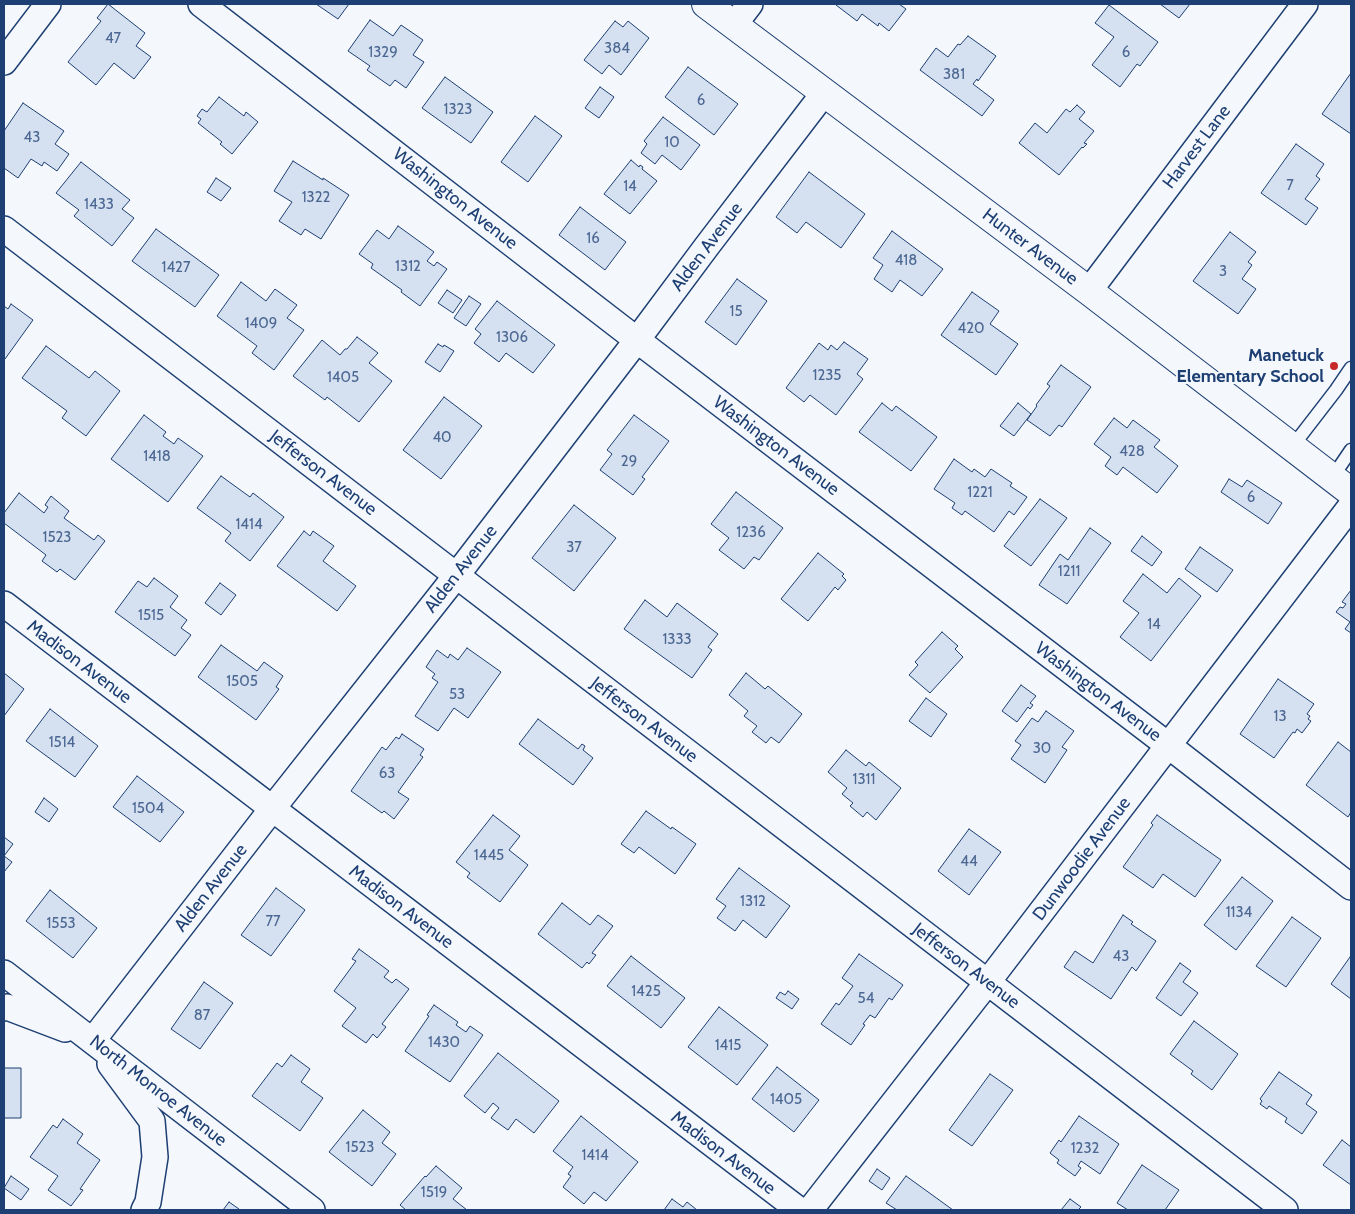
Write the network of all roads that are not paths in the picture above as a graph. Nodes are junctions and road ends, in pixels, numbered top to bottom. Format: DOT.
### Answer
graph roads {
  1 [pos="48,4"];
  2 [pos="201,4"];
  3 [pos="706,4"];
  4 [pos="750,4"];
  5 [pos="1305,4"];
  6 [pos="734,26"];
  7 [pos="4,62"];
  8 [pos="824,93"];
  9 [pos="4,229"];
  10 [pos="1089,291"];
  11 [pos="637,340"];
  12 [pos="1351,368"];
  13 [pos="1292,447"];
  14 [pos="1351,450"];
  15 [pos="1342,485"];
  16 [pos="1351,506"];
  17 [pos="456,576"];
  18 [pos="4,604"];
  19 [pos="1169,746"];
  20 [pos="272,809"];
  21 [pos="1351,887"];
  22 [pos="4,973"];
  23 [pos="987,983"];
  24 [pos="4,1008"];
  25 [pos="93,1040"];
  26 [pos="144,1210"];
  27 [pos="312,1210"];
  28 [pos="799,1210"];
  29 [pos="810,1210"];
  30 [pos="1285,1210"];
  1 -- 7 [label="street"];
  2 -- 11 [label="street, Washington Avenue"];
  3 -- 6 [label="street, Hunter Avenue"];
  4 -- 6 [label="street"];
  5 -- 10 [label="street, Harvest Lane"];
  6 -- 8 [label="street, Hunter Avenue"];
  8 -- 10 [label="street, Hunter Avenue"];
  8 -- 11 [label="street, Alden Avenue"];
  9 -- 17 [label="street, Jefferson Avenue"];
  10 -- 13 [label="street, Hunter Avenue"];
  11 -- 17 [label="street, Alden Avenue"];
  11 -- 19 [label="street, Washington Avenue"];
  12 -- 13 [label="lane"];
  13 -- 15 [label="street, Hunter Avenue"];
  14 -- 15 [label="lane"];
  16 -- 19 [label="street, Dunwoodie Avenue"];
  17 -- 20 [label="street, Alden Avenue"];
  17 -- 23 [label="street, Jefferson Avenue"];
  18 -- 20 [label="street, Madison Avenue"];
  19 -- 21 [label="street, Washington Avenue"];
  19 -- 23 [label="street, Dunwoodie Avenue"];
  20 -- 25 [label="street, Alden Avenue"];
  20 -- 28 [label="street, Madison Avenue"];
  22 -- 25 [label="street, North Monroe Avenue"];
  23 -- 29 [label="street, Dunwoodie Avenue"];
  23 -- 30 [label="street, Jefferson Avenue"];
  24 -- 25 [label="street"];
  25 -- 26 [label="street"];
  25 -- 27 [label="street, North Monroe Avenue"];
}
